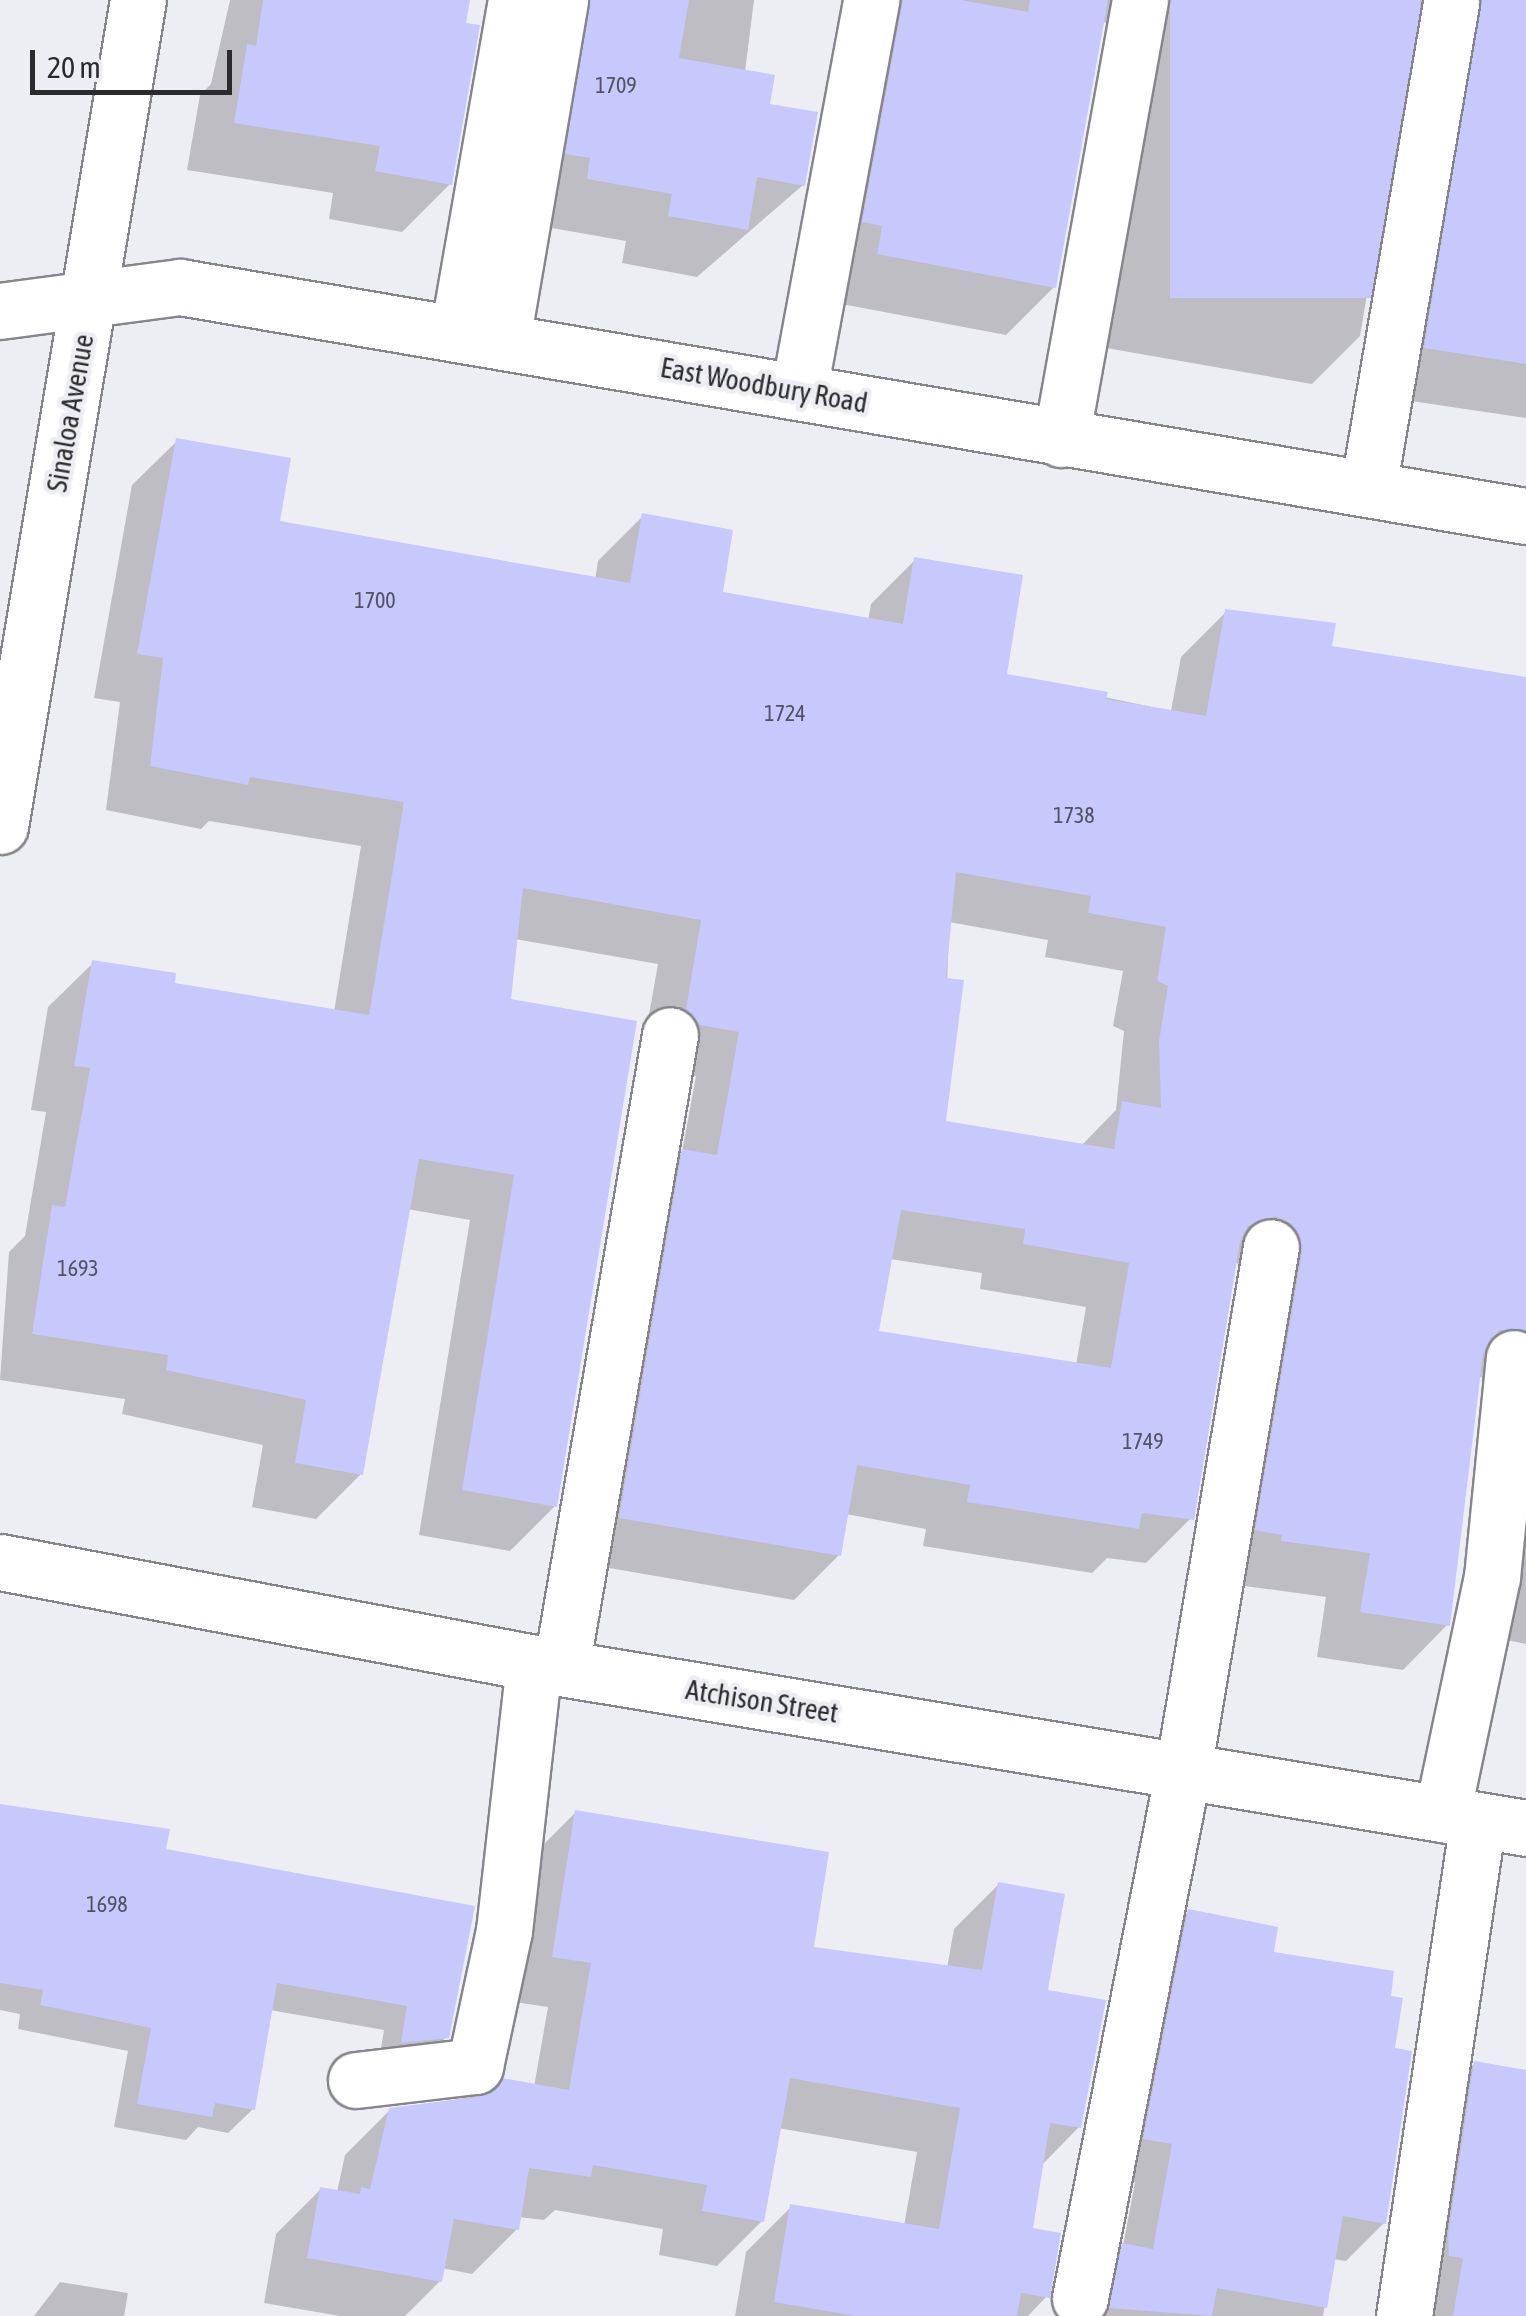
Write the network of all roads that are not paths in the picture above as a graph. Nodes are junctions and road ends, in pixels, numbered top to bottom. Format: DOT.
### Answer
graph roads {
  1 [pos="138,0"];
  2 [pos="516,0"];
  3 [pos="560,0"];
  4 [pos="870,0"];
  5 [pos="1140,0"];
  6 [pos="1450,4"];
  7 [pos="89,301"];
  8 [pos="0,311"];
  9 [pos="480,336"];
  10 [pos="798,390"];
  11 [pos="1061,438"];
  12 [pos="1368,489"];
  13 [pos="1526,516"];
  14 [pos="0,826"];
  15 [pos="670,1034"];
  16 [pos="1271,1247"];
  17 [pos="1514,1358"];
  18 [pos="0,1562"];
  19 [pos="547,1665"];
  20 [pos="1183,1771"];
  21 [pos="1482,1821"];
  22 [pos="356,2080"];
  23 [pos="1080,2298"];
  24 [pos="1404,2316"];
  1 -- 7 [label="street, Sinaloa Avenue"];
  2 -- 9 [label="street"];
  3 -- 9 [label="street"];
  4 -- 10 [label="street"];
  5 -- 11 [label="street"];
  6 -- 12 [label="street"];
  7 -- 8 [label="street, East Woodbury Road"];
  7 -- 9 [label="street, East Woodbury Road"];
  7 -- 14 [label="street, Sinaloa Avenue"];
  9 -- 10 [label="street, East Woodbury Road"];
  10 -- 11 [label="street, East Woodbury Road"];
  11 -- 12 [label="street, East Woodbury Road"];
  12 -- 13 [label="street, East Woodbury Road"];
  15 -- 19 [label="street"];
  16 -- 20 [label="street"];
  17 -- 21 [label="street"];
  18 -- 19 [label="street, Atchison Street"];
  19 -- 20 [label="street, Atchison Street"];
  19 -- 22 [label="street"];
  20 -- 21 [label="street, Atchison Street"];
  20 -- 23 [label="street"];
  21 -- 24 [label="street"];
}
